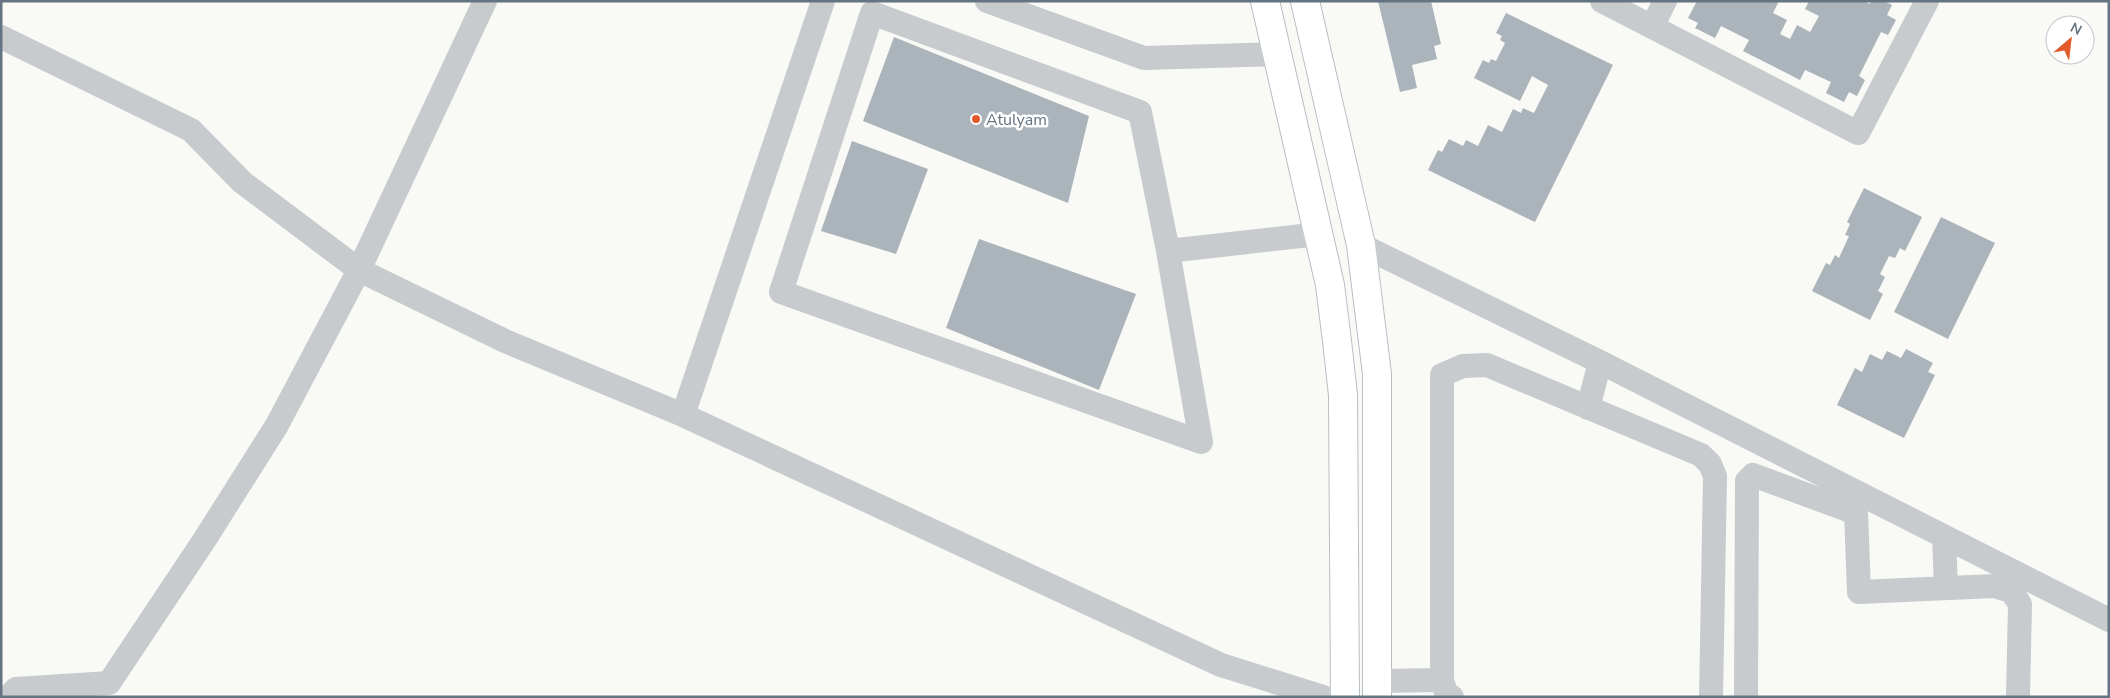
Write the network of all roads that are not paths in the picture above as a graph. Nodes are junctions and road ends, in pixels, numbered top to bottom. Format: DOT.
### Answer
graph roads {
  1 [pos="485,1"];
  2 [pos="823,1"];
  3 [pos="987,1"];
  4 [pos="1265,1"];
  5 [pos="1305,1"];
  6 [pos="1602,1"];
  7 [pos="1665,1"];
  8 [pos="1927,1"];
  9 [pos="1652,27"];
  10 [pos="1,37"];
  11 [pos="1278,54"];
  12 [pos="1319,234"];
  13 [pos="1362,245"];
  14 [pos="1168,251"];
  15 [pos="359,270"];
  16 [pos="1600,362"];
  17 [pos="1588,408"];
  18 [pos="684,415"];
  19 [pos="1856,502"];
  20 [pos="1944,537"];
  21 [pos="1946,588"];
  22 [pos="2109,620"];
  23 [pos="1447,688"];
  24 [pos="1377,689"];
  25 [pos="9,697"];
  26 [pos="1323,697"];
  27 [pos="1345,697"];
  28 [pos="1711,697"];
  29 [pos="1746,697"];
  30 [pos="2018,697"];
  1 -- 15 [label="street"];
  2 -- 18 [label="street"];
  3 -- 11 [label="street"];
  4 -- 11 [label="street"];
  5 -- 13 [label="street"];
  6 -- 9 [label="street"];
  7 -- 9 [label="street"];
  8 -- 9 [label="street"];
  10 -- 15 [label="street"];
  11 -- 12 [label="street"];
  12 -- 14 [label="street"];
  12 -- 27 [label="street"];
  13 -- 16 [label="street"];
  13 -- 24 [label="street"];
  14 -- 14 [label="street"];
  15 -- 18 [label="street"];
  15 -- 25 [label="street"];
  16 -- 17 [label="street"];
  16 -- 19 [label="street"];
  17 -- 23 [label="street"];
  17 -- 28 [label="street"];
  18 -- 26 [label="street"];
  19 -- 20 [label="street"];
  19 -- 21 [label="street"];
  19 -- 29 [label="street"];
  20 -- 21 [label="street"];
  20 -- 22 [label="street"];
  21 -- 30 [label="street"];
  23 -- 24 [label="street"];
}
